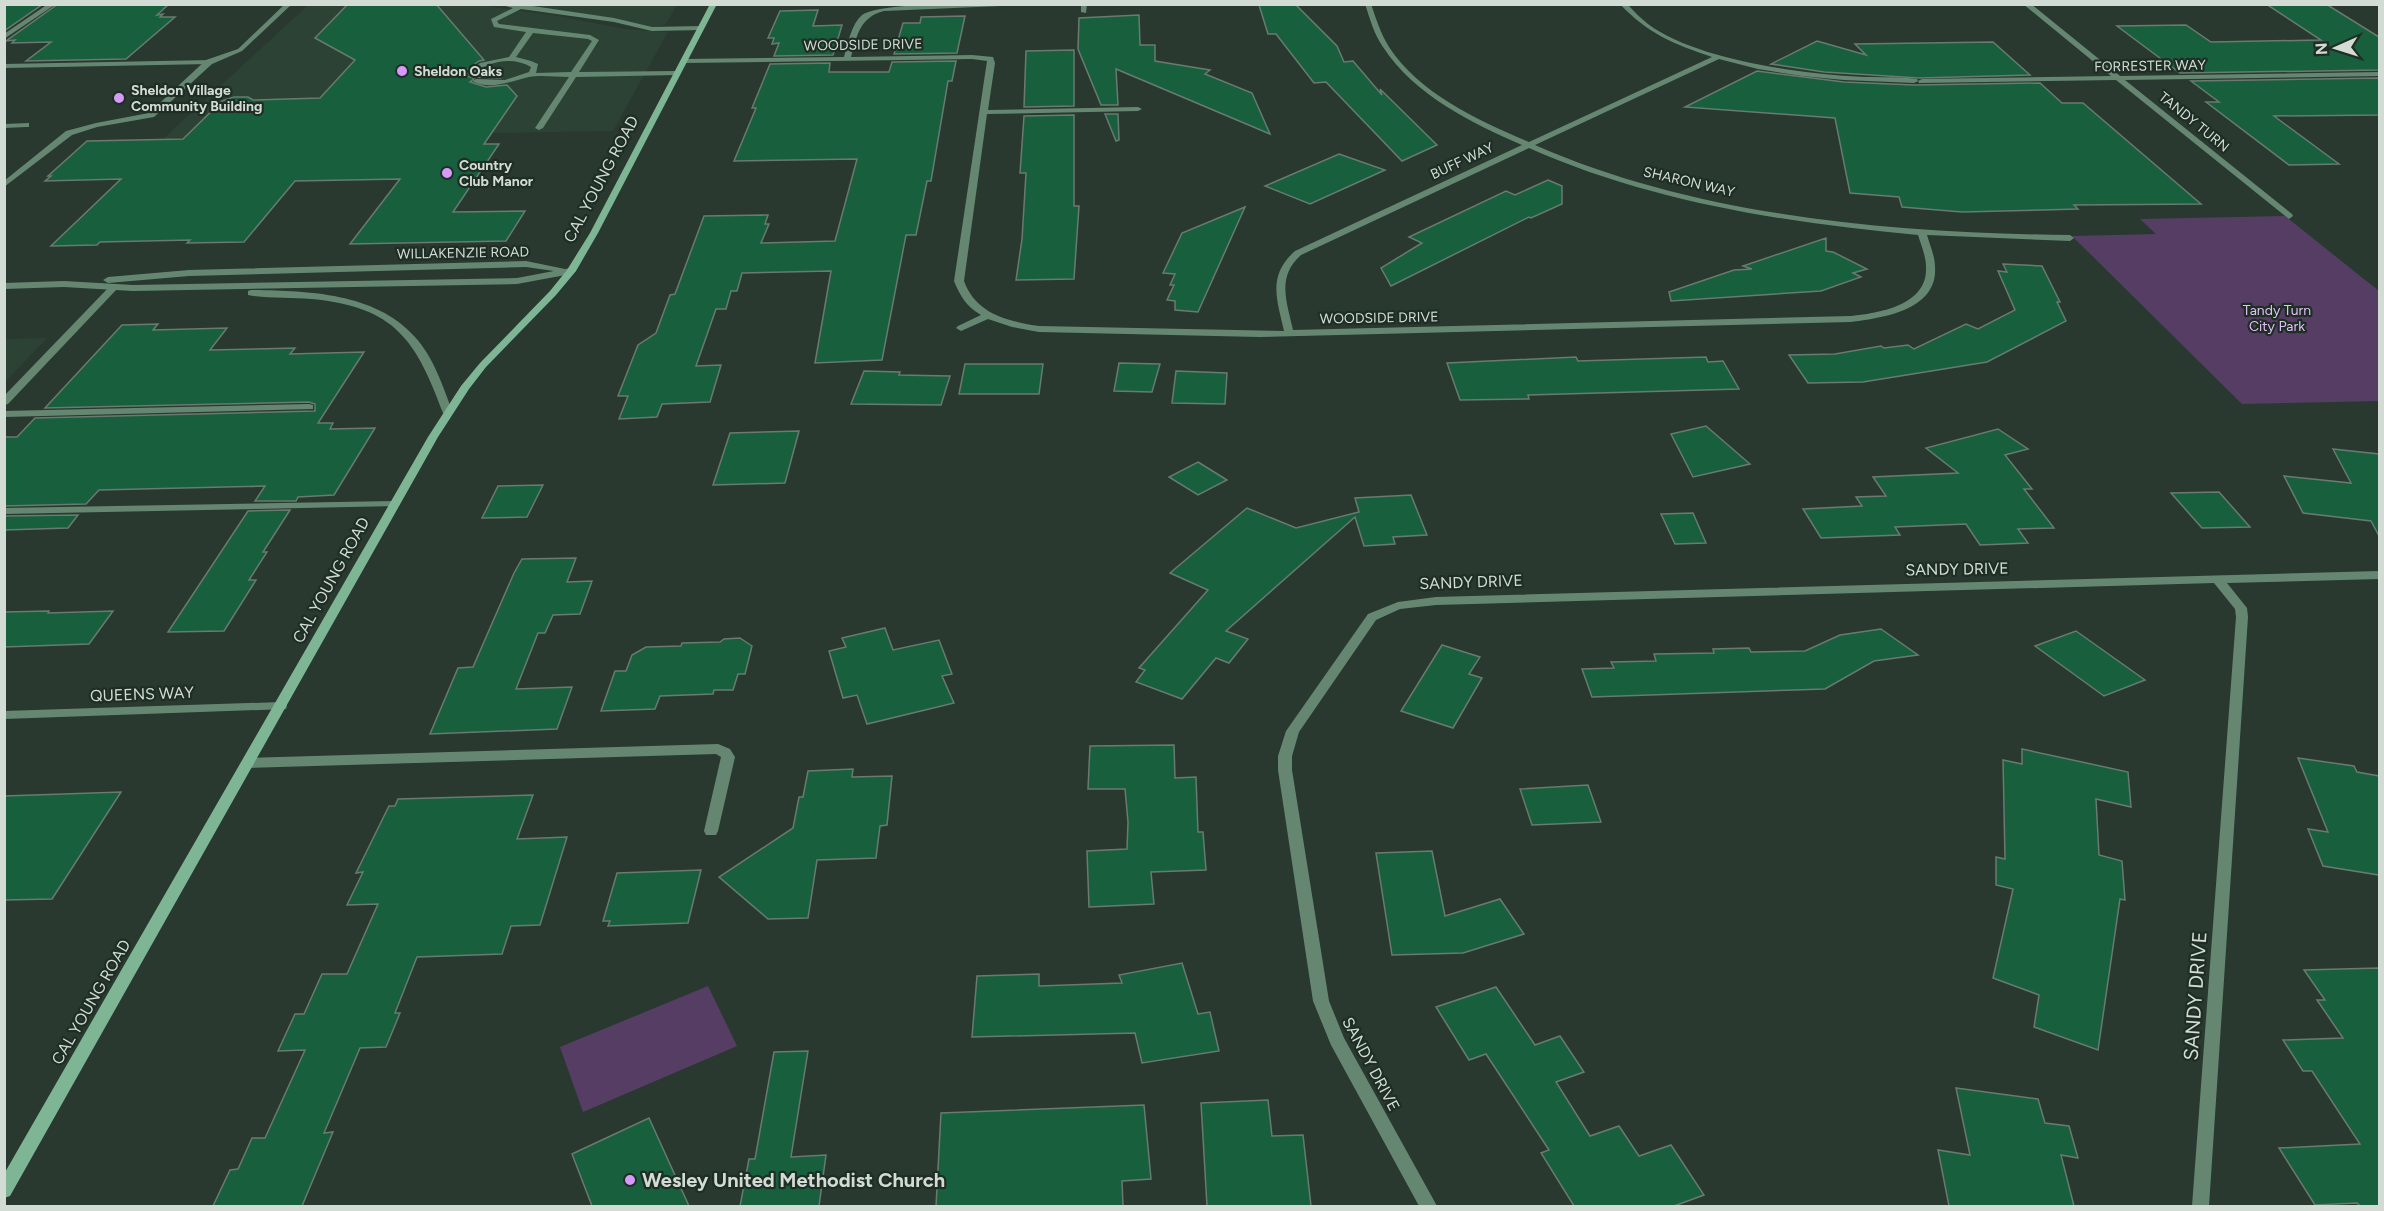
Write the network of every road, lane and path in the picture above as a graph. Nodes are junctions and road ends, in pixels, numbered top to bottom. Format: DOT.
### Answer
graph roads {
  1 [pos="53,4"];
  2 [pos="289,4"];
  3 [pos="501,4"];
  4 [pos="714,4"];
  5 [pos="1047,4"];
  6 [pos="1368,4"];
  7 [pos="1623,4"];
  8 [pos="2026,4"];
  9 [pos="520,7"];
  10 [pos="701,28"];
  11 [pos="531,31"];
  12 [pos="4,37"];
  13 [pos="1718,57"];
  14 [pos="847,59"];
  15 [pos="510,60"];
  16 [pos="208,62"];
  17 [pos="684,62"];
  18 [pos="4,66"];
  19 [pos="677,73"];
  20 [pos="469,74"];
  21 [pos="575,74"];
  22 [pos="2379,74"];
  23 [pos="530,75"];
  24 [pos="2119,79"];
  25 [pos="476,81"];
  26 [pos="1138,109"];
  27 [pos="984,112"];
  28 [pos="26,125"];
  29 [pos="4,126"];
  30 [pos="539,128"];
  31 [pos="1528,145"];
  32 [pos="4,185"];
  33 [pos="2289,216"];
  34 [pos="1922,233"];
  35 [pos="2070,238"];
  36 [pos="571,271"];
  37 [pos="64,284"];
  38 [pos="4,286"];
  39 [pos="114,287"];
  40 [pos="133,288"];
  41 [pos="988,315"];
  42 [pos="961,328"];
  43 [pos="1289,333"];
  44 [pos="4,402"];
  45 [pos="309,407"];
  46 [pos="448,412"];
  47 [pos="4,414"];
  48 [pos="394,504"];
  49 [pos="4,511"];
  50 [pos="2379,575"];
  51 [pos="2218,580"];
  52 [pos="281,706"];
  53 [pos="4,715"];
  54 [pos="248,763"];
  55 [pos="711,831"];
  56 [pos="4,1191"];
  57 [pos="1428,1206"];
  58 [pos="2201,1206"];
  1 -- 12 [label="street"];
  2 -- 16 [label="street"];
  3 -- 9 [label="street"];
  4 -- 10 [label="main road, CAL YOUNG ROAD"];
  5 -- 14 [label="street"];
  6 -- 31 [label="street, SHARON WAY"];
  7 -- 13 [label="street, FORRESTER WAY"];
  8 -- 24 [label="street, TANDY TURN"];
  9 -- 10 [label="street"];
  9 -- 11 [label="street"];
  10 -- 17 [label="main road, CAL YOUNG ROAD"];
  11 -- 15 [label="street"];
  11 -- 21 [label="street"];
  13 -- 24 [label="street, FORRESTER WAY"];
  13 -- 31 [label="street, BUFF WAY"];
  14 -- 17 [label="street, WOODSIDE DRIVE"];
  14 -- 27 [label="street, WOODSIDE DRIVE"];
  15 -- 20 [label="street"];
  15 -- 23 [label="street"];
  16 -- 18 [label="street"];
  16 -- 32 [label="street"];
  17 -- 19 [label="main road, CAL YOUNG ROAD"];
  19 -- 21 [label="street"];
  19 -- 36 [label="main road, CAL YOUNG ROAD"];
  21 -- 23 [label="street"];
  21 -- 30 [label="street"];
  22 -- 24 [label="street, FORRESTER WAY"];
  23 -- 25 [label="street"];
  24 -- 33 [label="street, TANDY TURN"];
  26 -- 27 [label="street"];
  27 -- 41 [label="street, WOODSIDE DRIVE"];
  28 -- 29 [label="street"];
  31 -- 34 [label="street, SHARON WAY"];
  31 -- 43 [label="street, BUFF WAY"];
  34 -- 35 [label="street, SHARON WAY"];
  34 -- 43 [label="street, WOODSIDE DRIVE"];
  36 -- 37 [label="street, WILLAKENZIE ROAD"];
  36 -- 40 [label="street, WILLAKENZIE ROAD"];
  36 -- 46 [label="main road, CAL YOUNG ROAD"];
  37 -- 38 [label="street, WILLAKENZIE ROAD"];
  37 -- 39 [label="street, WILLAKENZIE ROAD"];
  39 -- 40 [label="street, WILLAKENZIE ROAD"];
  39 -- 44 [label="street"];
  40 -- 46 [label="street"];
  41 -- 42 [label="street"];
  41 -- 43 [label="street, WOODSIDE DRIVE"];
  45 -- 47 [label="street"];
  46 -- 48 [label="main road, CAL YOUNG ROAD"];
  48 -- 49 [label="street"];
  48 -- 52 [label="main road, CAL YOUNG ROAD"];
  50 -- 51 [label="street, SANDY DRIVE"];
  51 -- 57 [label="street, SANDY DRIVE"];
  51 -- 58 [label="street, SANDY DRIVE"];
  52 -- 53 [label="street, QUEENS WAY"];
  52 -- 54 [label="main road, CAL YOUNG ROAD"];
  54 -- 55 [label="street"];
  54 -- 56 [label="main road, CAL YOUNG ROAD"];
}
